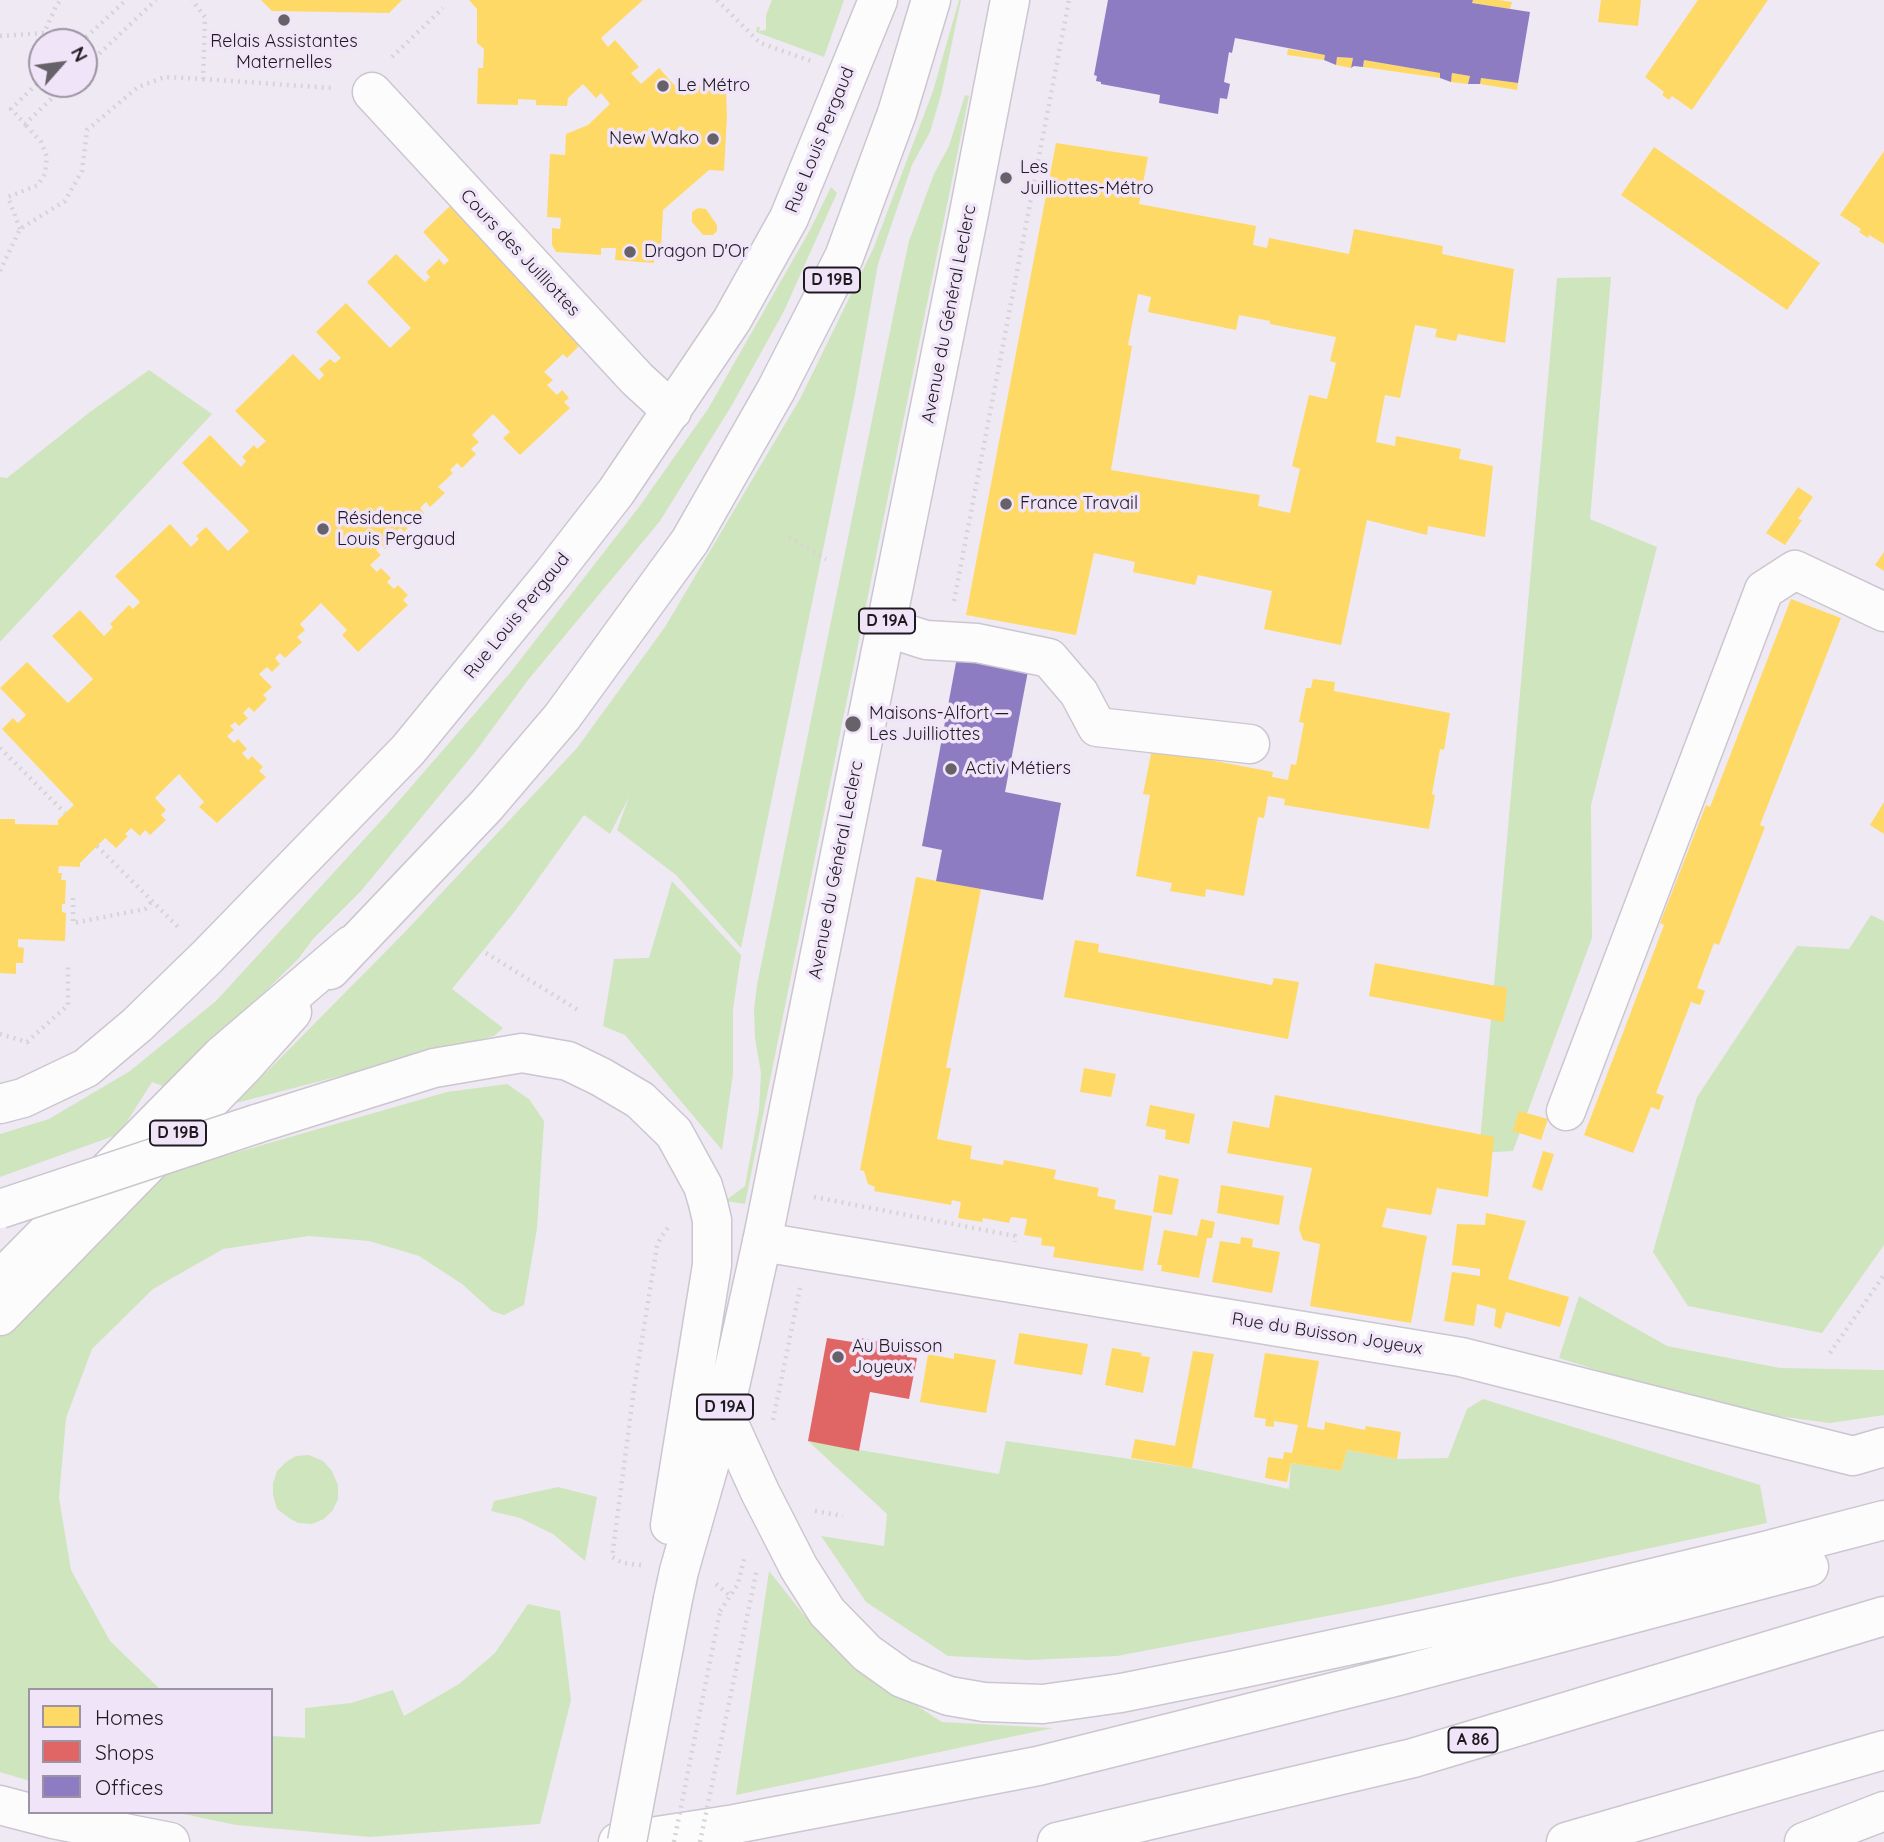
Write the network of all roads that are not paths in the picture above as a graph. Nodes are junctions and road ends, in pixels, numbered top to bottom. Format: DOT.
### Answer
graph roads {
  1 [pos="878,0"];
  2 [pos="931,0"];
  3 [pos="1010,0"];
  4 [pos="365,81"];
  5 [pos="672,411"];
  6 [pos="1884,612"];
  7 [pos="885,627"];
  8 [pos="1250,744"];
  9 [pos="351,946"];
  10 [pos="0,1104"];
  11 [pos="1566,1111"];
  12 [pos="0,1209"];
  13 [pos="762,1241"];
  14 [pos="0,1280"];
  15 [pos="0,1316"];
  16 [pos="724,1413"];
  17 [pos="1884,1447"];
  18 [pos="1884,1520"];
  19 [pos="1884,1547"];
  20 [pos="667,1579"];
  21 [pos="1884,1616"];
  22 [pos="1884,1750"];
  23 [pos="0,1805"];
  24 [pos="1884,1811"];
  25 [pos="28,1812"];
  26 [pos="34,1814"];
  27 [pos="170,1842"];
  28 [pos="618,1842"];
  29 [pos="627,1842"];
  30 [pos="1057,1842"];
  31 [pos="1566,1842"];
  32 [pos="1804,1842"];
  1 -- 5 [label="main road, Rue Louis Pergaud"];
  2 -- 9 [label="main road, D 19B"];
  3 -- 7 [label="main road, Avenue du Général Leclerc / D 19A"];
  4 -- 5 [label="main road, Cours des Juilliottes"];
  5 -- 10 [label="main road, Rue Louis Pergaud"];
  6 -- 11 [label="main road"];
  7 -- 8 [label="main road"];
  7 -- 13 [label="main road, Avenue du Général Leclerc / D 19A"];
  9 -- 14 [label="main road"];
  9 -- 15 [label="main road, D 19B"];
  12 -- 20 [label="main road, bridge"];
  13 -- 16 [label="main road, Avenue du Général Leclerc / D 19A"];
  13 -- 17 [label="main road, Rue du Buisson Joyeux"];
  16 -- 18 [label="main road"];
  16 -- 20 [label="main road, Avenue du Général Leclerc / D 19A"];
  19 -- 28 [label="main road"];
  20 -- 29 [label="main road, D 19A, bridge"];
  21 -- 30 [label="main road, A 86"];
  22 -- 31 [label="main road"];
  23 -- 25 [label="main road"];
  24 -- 32 [label="main road"];
  26 -- 27 [label="main road"];
}
